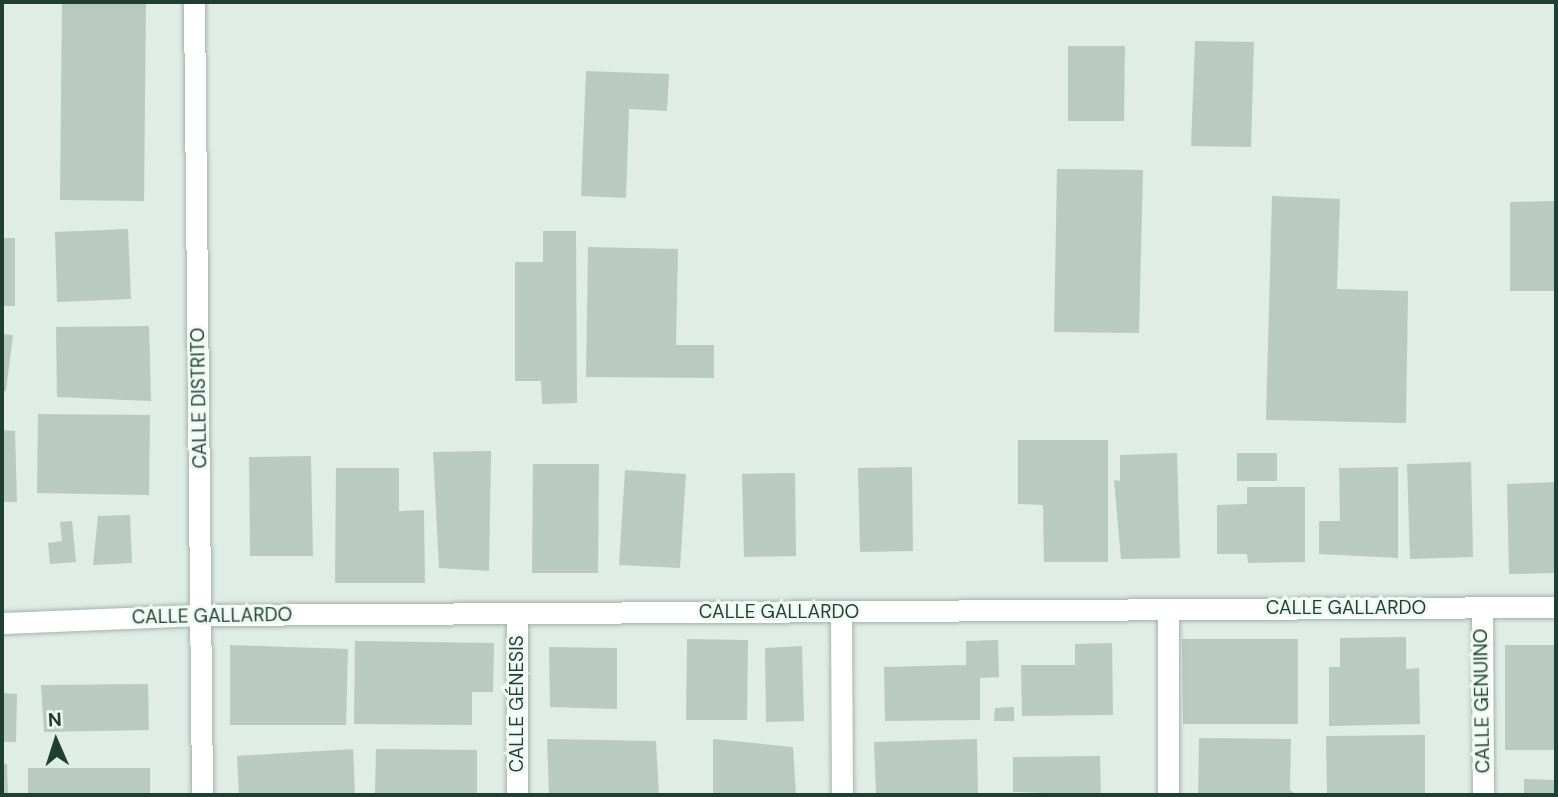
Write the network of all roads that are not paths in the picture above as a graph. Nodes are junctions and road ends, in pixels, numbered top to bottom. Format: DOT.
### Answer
graph roads {
  1 [pos="194,2"];
  2 [pos="1482,607"];
  3 [pos="1556,607"];
  4 [pos="1168,609"];
  5 [pos="841,612"];
  6 [pos="517,613"];
  7 [pos="202,615"];
  8 [pos="2,623"];
  9 [pos="202,795"];
  10 [pos="517,795"];
  11 [pos="842,795"];
  12 [pos="1168,795"];
  13 [pos="1483,795"];
  1 -- 7 [label="street, CALLE DISTRITO"];
  2 -- 3 [label="street, CALLE GALLARDO"];
  2 -- 4 [label="street, CALLE GALLARDO"];
  2 -- 13 [label="street, CALLE GENUINO"];
  4 -- 5 [label="street, CALLE GALLARDO"];
  4 -- 12 [label="street"];
  5 -- 6 [label="street, CALLE GALLARDO"];
  5 -- 11 [label="street"];
  6 -- 7 [label="street, CALLE GALLARDO"];
  6 -- 10 [label="street, CALLE GÉNESIS"];
  7 -- 8 [label="street, CALLE GALLARDO"];
  7 -- 9 [label="street, CALLE DISTRITO"];
}
